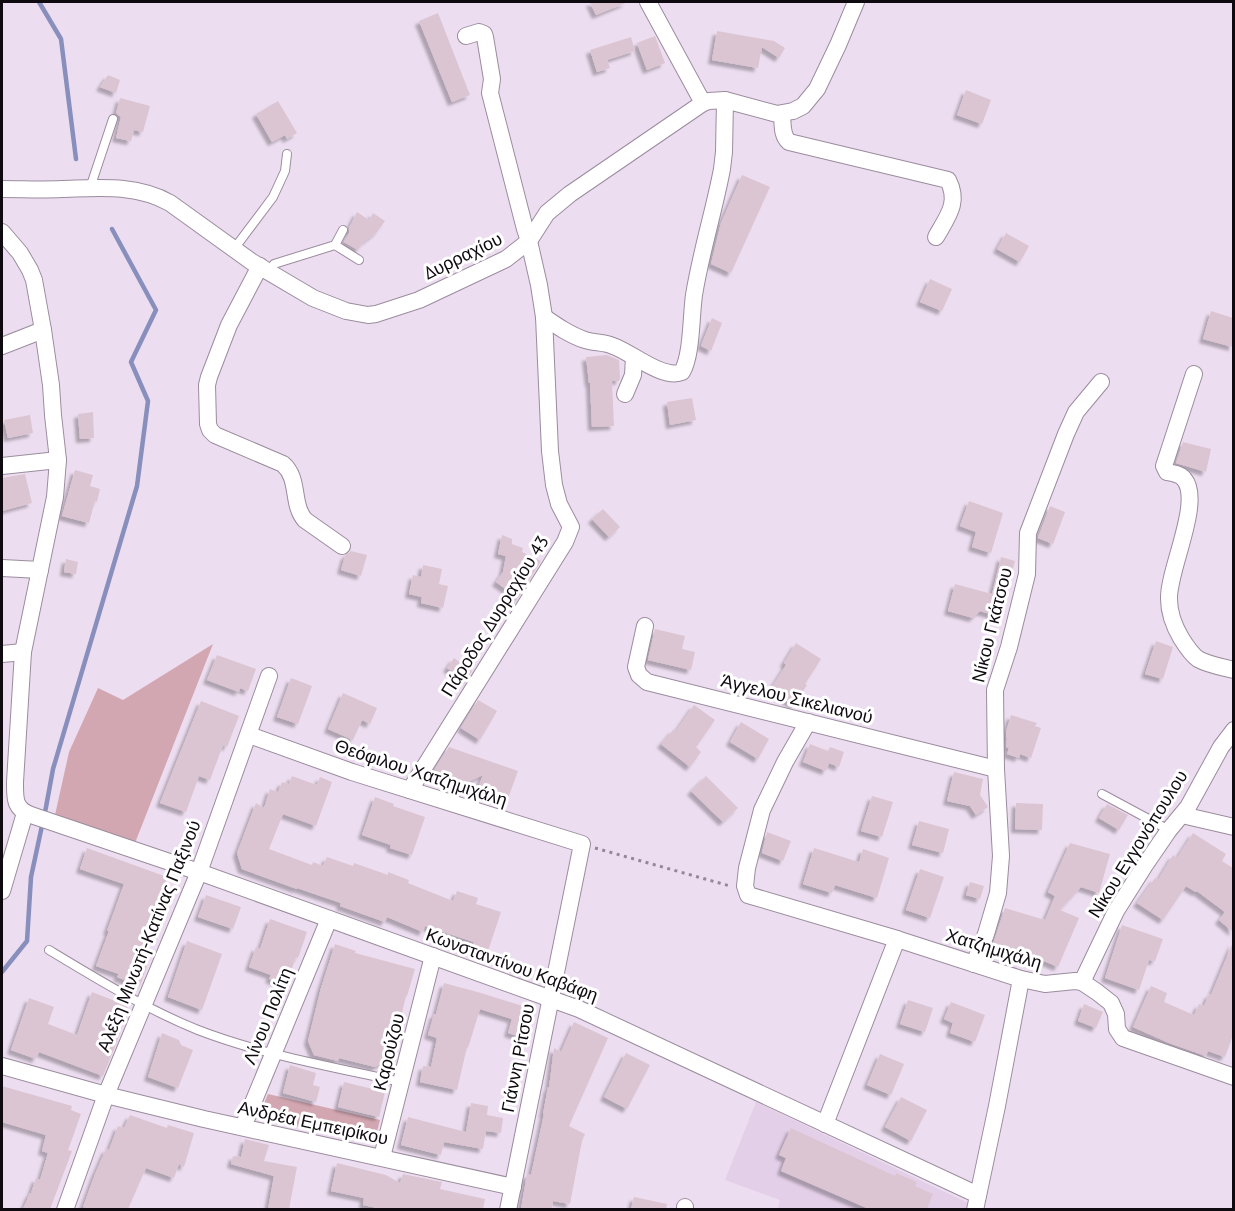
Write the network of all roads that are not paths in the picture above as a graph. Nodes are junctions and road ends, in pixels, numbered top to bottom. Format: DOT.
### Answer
graph roads {
  1 [pos="648,2"];
  2 [pos="856,2"];
  3 [pos="466,36"];
  4 [pos="725,100"];
  5 [pos="703,103"];
  6 [pos="782,114"];
  7 [pos="113,119"];
  8 [pos="287,154"];
  9 [pos="90,188"];
  10 [pos="2,189"];
  11 [pos="343,230"];
  12 [pos="2,232"];
  13 [pos="936,237"];
  14 [pos="529,241"];
  15 [pos="335,245"];
  16 [pos="234,249"];
  17 [pos="359,260"];
  18 [pos="265,269"];
  19 [pos="544,316"];
  20 [pos="43,330"];
  21 [pos="2,346"];
  22 [pos="634,357"];
  23 [pos="1194,374"];
  24 [pos="1101,382"];
  25 [pos="625,394"];
  26 [pos="58,460"];
  27 [pos="2,466"];
  28 [pos="342,546"];
  29 [pos="2,568"];
  30 [pos="40,570"];
  31 [pos="645,626"];
  32 [pos="23,652"];
  33 [pos="2,654"];
  34 [pos="1233,670"];
  35 [pos="270,676"];
  36 [pos="808,722"];
  37 [pos="1233,730"];
  38 [pos="249,735"];
  39 [pos="996,769"];
  40 [pos="410,790"];
  41 [pos="1102,794"];
  42 [pos="25,812"];
  43 [pos="1182,815"];
  44 [pos="1233,827"];
  45 [pos="1169,830"];
  46 [pos="582,844"];
  47 [pos="199,872"];
  48 [pos="2,891"];
  49 [pos="329,919"];
  50 [pos="897,939"];
  51 [pos="49,950"];
  52 [pos="433,956"];
  53 [pos="974,964"];
  54 [pos="1021,979"];
  55 [pos="1082,982"];
  56 [pos="550,999"];
  57 [pos="143,1004"];
  58 [pos="274,1053"];
  59 [pos="2,1066"];
  60 [pos="1230,1071"];
  61 [pos="401,1082"];
  62 [pos="106,1095"];
  63 [pos="825,1124"];
  64 [pos="243,1127"];
  65 [pos="382,1157"];
  66 [pos="513,1186"];
  67 [pos="977,1202"];
  68 [pos="65,1209"];
  69 [pos="508,1209"];
  1 -- 5 [label="street"];
  2 -- 6 [label="street"];
  3 -- 14 [label="street, Πάροδος Δυρραχίου 43"];
  4 -- 5 [label="street, Δυρραχίου"];
  4 -- 6 [label="street, Δυρραχίου"];
  4 -- 22 [label="street"];
  5 -- 14 [label="street, Δυρραχίου"];
  6 -- 13 [label="street"];
  7 -- 9 [label="lane"];
  8 -- 16 [label="lane"];
  9 -- 10 [label="street, Δυρραχίου"];
  9 -- 16 [label="street, Δυρραχίου"];
  11 -- 15 [label="lane"];
  12 -- 20 [label="street"];
  14 -- 18 [label="street, Δυρραχίου"];
  14 -- 19 [label="street, Πάροδος Δυρραχίου 43"];
  15 -- 17 [label="lane"];
  15 -- 18 [label="lane"];
  16 -- 18 [label="street, Δυρραχίου"];
  18 -- 28 [label="street"];
  19 -- 22 [label="street"];
  19 -- 40 [label="street, Πάροδος Δυρραχίου 43"];
  20 -- 21 [label="street"];
  20 -- 26 [label="street"];
  22 -- 25 [label="street"];
  23 -- 34 [label="street"];
  24 -- 39 [label="street, Νίκου Γκάτσου"];
  26 -- 27 [label="street"];
  26 -- 30 [label="street"];
  29 -- 30 [label="street"];
  30 -- 32 [label="street"];
  31 -- 36 [label="street, Άγγελου Σικελιανού"];
  32 -- 33 [label="street"];
  32 -- 42 [label="street"];
  35 -- 38 [label="street, Αλέξη Μινωτή-Κατίνας Παξινού"];
  36 -- 39 [label="street, Άγγελου Σικελιανού"];
  36 -- 50 [label="street, Χατζημιχάλη"];
  37 -- 43 [label="street, Νίκου Εγγονόπουλου"];
  38 -- 40 [label="street, Θεόφιλου Χατζημιχάλη"];
  38 -- 47 [label="street, Αλέξη Μινωτή-Κατίνας Παξινού"];
  39 -- 53 [label="street, Νίκου Γκάτσου"];
  40 -- 46 [label="street, Θεόφιλου Χατζημιχάλη"];
  41 -- 45 [label="lane"];
  42 -- 47 [label="street, Κωνσταντίνου Καβάφη"];
  42 -- 48 [label="street"];
  43 -- 44 [label="street"];
  43 -- 45 [label="street, Νίκου Εγγονόπουλου"];
  45 -- 55 [label="street, Νίκου Εγγονόπουλου"];
  46 -- 56 [label="street, Γιάννη Ρίτσου"];
  47 -- 49 [label="street, Κωνσταντίνου Καβάφη"];
  47 -- 57 [label="street, Αλέξη Μινωτή-Κατίνας Παξινού"];
  49 -- 52 [label="street, Κωνσταντίνου Καβάφη"];
  49 -- 58 [label="street, Λίνου Πολίτη"];
  50 -- 53 [label="street, Χατζημιχάλη"];
  50 -- 63 [label="street"];
  51 -- 57 [label="lane"];
  52 -- 56 [label="street, Κωνσταντίνου Καβάφη"];
  52 -- 61 [label="street, Καρούζου"];
  53 -- 54 [label="street, Χατζημιχάλη"];
  54 -- 55 [label="street, Χατζημιχάλη"];
  54 -- 67 [label="street"];
  55 -- 60 [label="street"];
  56 -- 63 [label="street, Κωνσταντίνου Καβάφη"];
  56 -- 66 [label="street, Γιάννη Ρίτσου"];
  57 -- 58 [label="lane"];
  57 -- 62 [label="street, Αλέξη Μινωτή-Κατίνας Παξινού"];
  58 -- 61 [label="lane"];
  58 -- 64 [label="street, Λίνου Πολίτη"];
  59 -- 62 [label="street, Ανδρέα Εμπειρίκου"];
  61 -- 65 [label="street, Καρούζου"];
  62 -- 64 [label="street, Ανδρέα Εμπειρίκου"];
  62 -- 68 [label="street, Αλέξη Μινωτή-Κατίνας Παξινού"];
  63 -- 67 [label="street, Κωνσταντίνου Καβάφη"];
  64 -- 65 [label="street, Ανδρέα Εμπειρίκου"];
  65 -- 66 [label="street, Ανδρέα Εμπειρίκου"];
  66 -- 69 [label="street, Γιάννη Ρίτσου"];
}
